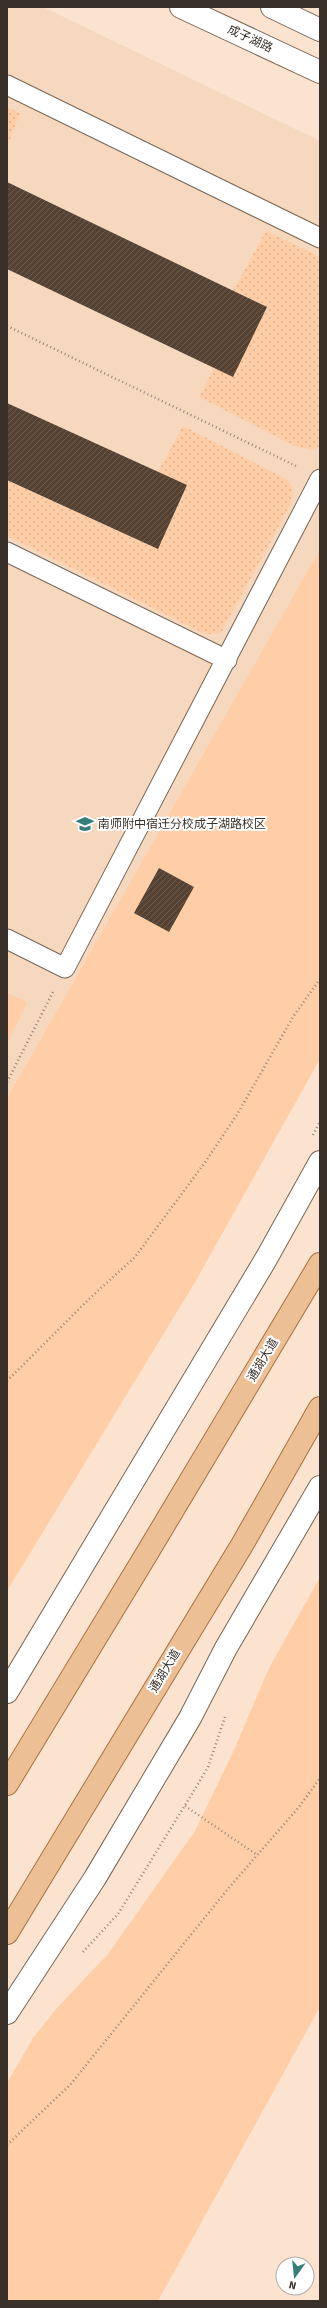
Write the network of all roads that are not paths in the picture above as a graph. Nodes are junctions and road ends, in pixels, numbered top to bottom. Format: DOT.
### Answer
graph roads {
  1 [pos="181,7"];
  2 [pos="272,7"];
  3 [pos="320,30"];
  4 [pos="320,72"];
  5 [pos="7,85"];
  6 [pos="320,238"];
  7 [pos="320,479"];
  8 [pos="7,552"];
  9 [pos="227,660"];
  10 [pos="7,940"];
  11 [pos="320,1162"];
  12 [pos="320,1264"];
  13 [pos="320,1408"];
  14 [pos="320,1486"];
  15 [pos="7,1692"];
  16 [pos="7,1784"];
  17 [pos="7,1933"];
  18 [pos="7,2013"];
  1 -- 4 [label="street, 成子湖路"];
  2 -- 3 [label="street"];
  5 -- 6 [label="lane"];
  7 -- 9 [label="lane"];
  8 -- 9 [label="lane"];
  9 -- 10 [label="lane"];
  11 -- 15 [label="street"];
  12 -- 16 [label="main road, 通湖大道"];
  13 -- 17 [label="main road, 通湖大道"];
  14 -- 18 [label="street"];
}
